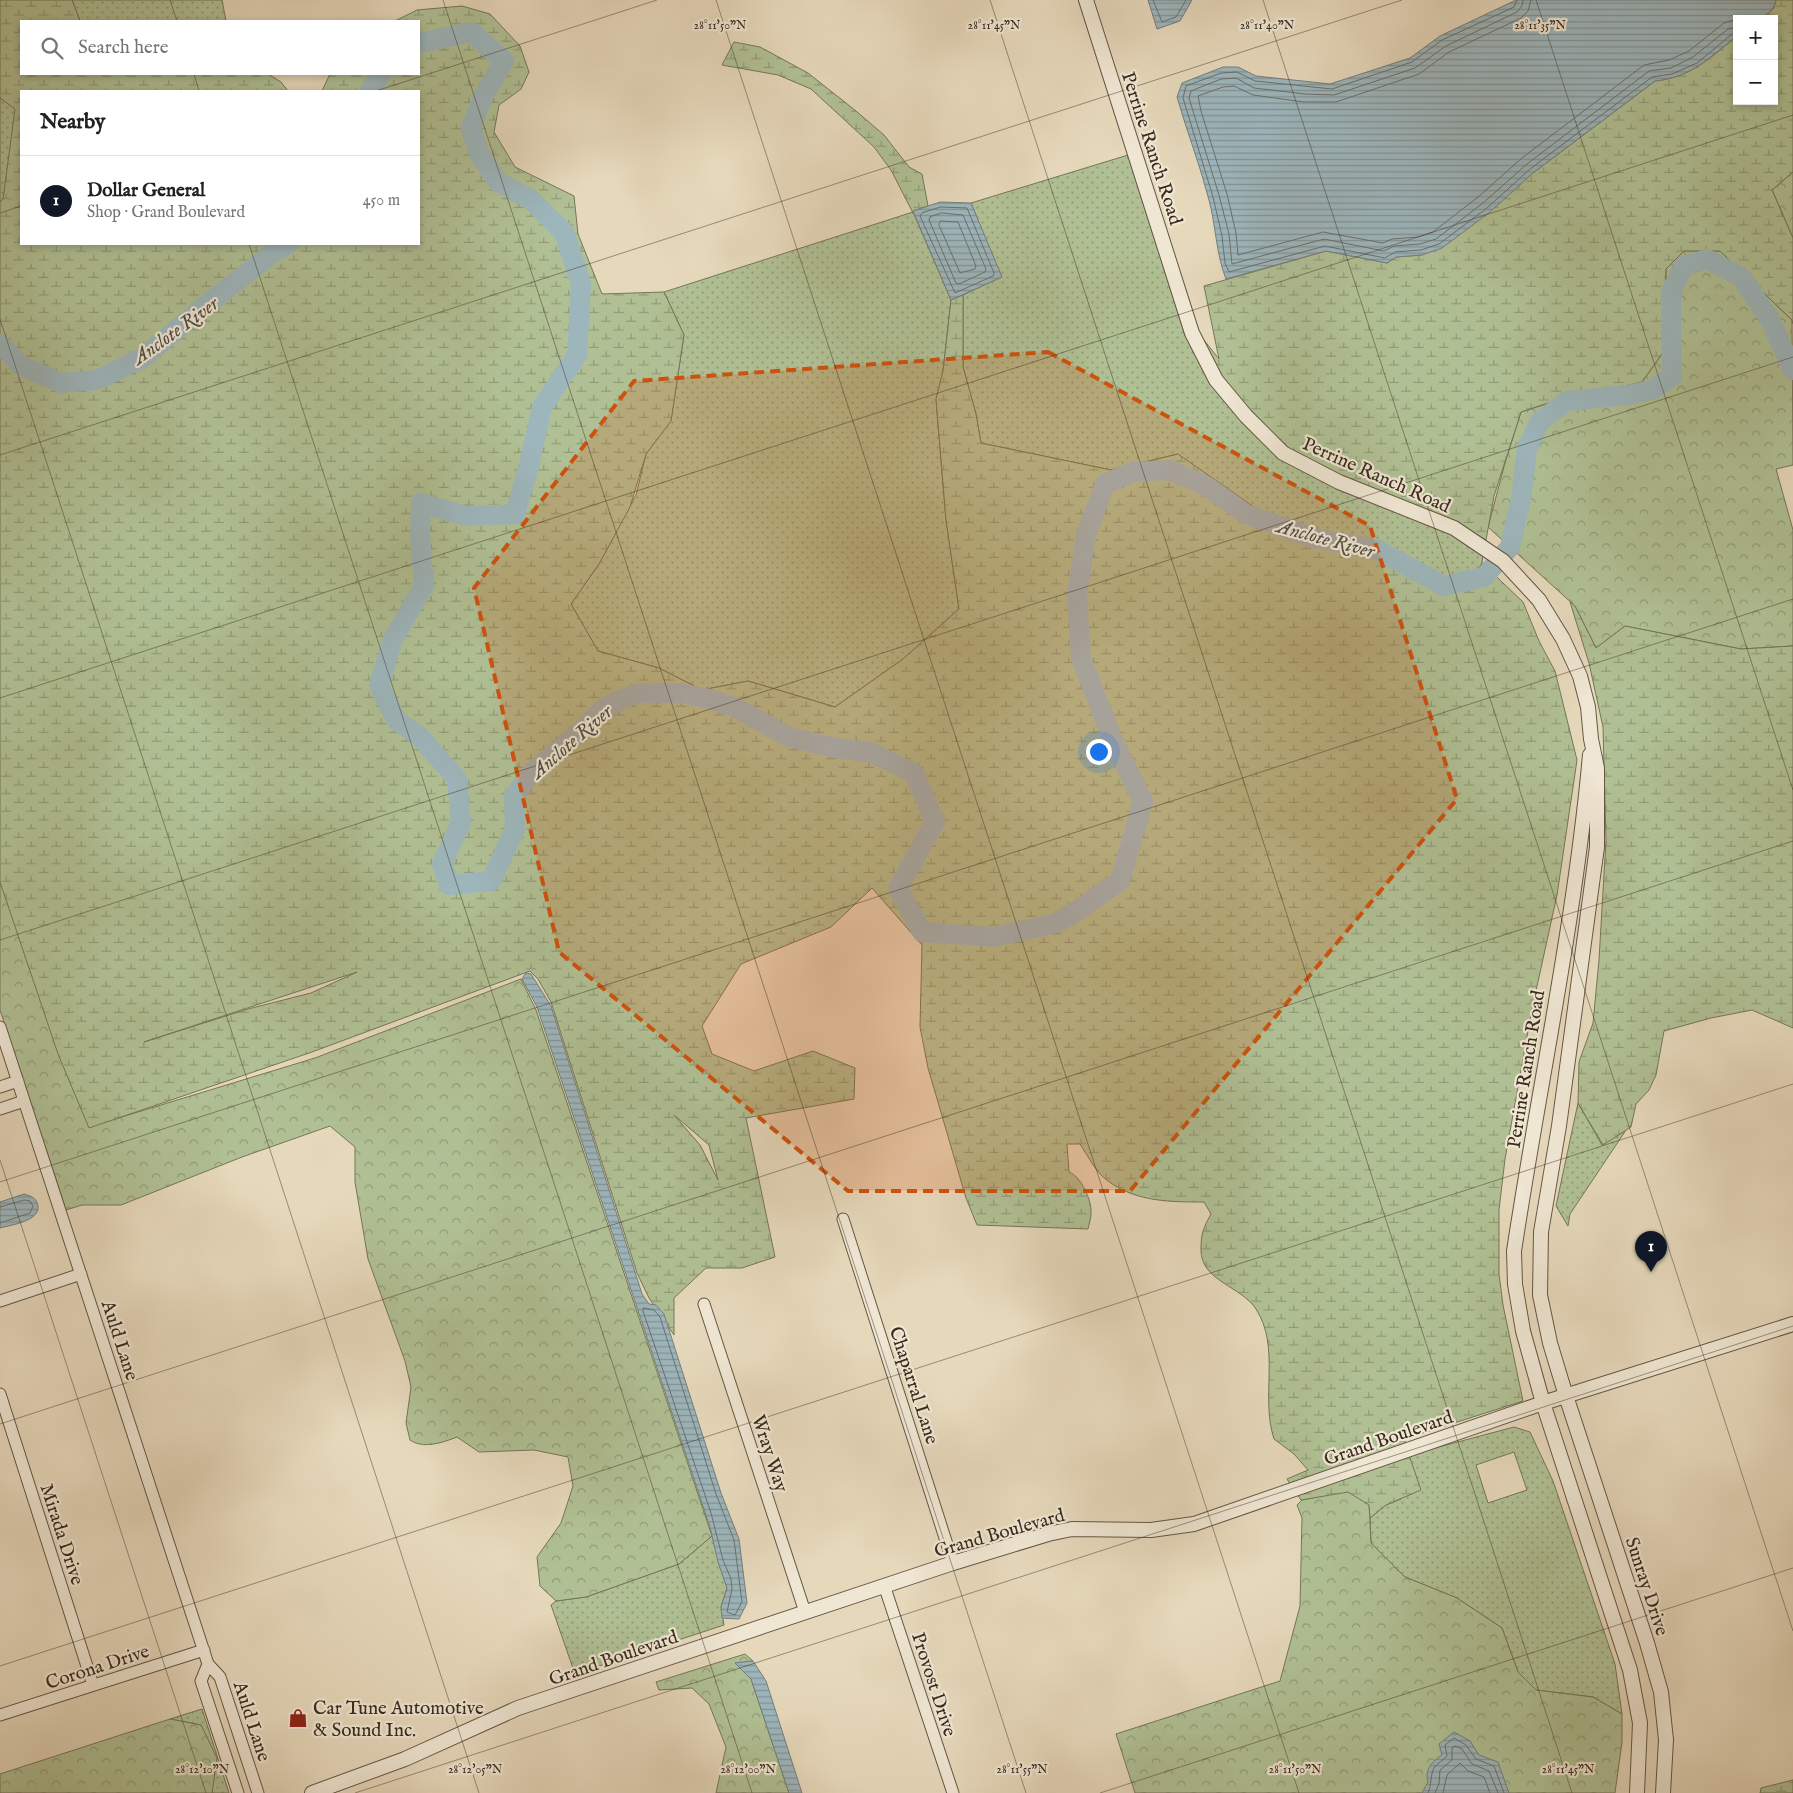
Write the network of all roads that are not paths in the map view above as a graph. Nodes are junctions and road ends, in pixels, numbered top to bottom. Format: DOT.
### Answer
graph roads {
  1 [pos="1086,0"];
  2 [pos="1591,739"];
  3 [pos="0,1027"];
  4 [pos="18,1081"];
  5 [pos="0,1087"];
  6 [pos="24,1101"];
  7 [pos="0,1109"];
  8 [pos="843,1218"];
  9 [pos="81,1274"];
  10 [pos="0,1301"];
  11 [pos="704,1304"];
  12 [pos="1793,1324"];
  13 [pos="0,1394"];
  14 [pos="1566,1396"];
  15 [pos="1543,1403"];
  16 [pos="953,1563"];
  17 [pos="884,1585"];
  18 [pos="805,1612"];
  19 [pos="204,1650"];
  20 [pos="208,1664"];
  21 [pos="93,1685"];
  22 [pos="0,1715"];
  23 [pos="238,1793"];
  24 [pos="258,1793"];
  25 [pos="312,1793"];
  26 [pos="953,1793"];
  27 [pos="1637,1793"];
  28 [pos="1663,1793"];
  1 -- 2 [label="street, Perrine Ranch Road"];
  2 -- 14 [label="street, Perrine Ranch Road"];
  2 -- 15 [label="street, Perrine Ranch Road"];
  3 -- 4 [label="street, Auld Lane"];
  4 -- 5 [label="street"];
  4 -- 6 [label="street, Auld Lane"];
  6 -- 7 [label="street"];
  6 -- 9 [label="street, Auld Lane"];
  8 -- 16 [label="street, Chaparral Lane"];
  9 -- 10 [label="street"];
  9 -- 19 [label="street, Auld Lane"];
  11 -- 18 [label="street, Wray Way"];
  12 -- 14 [label="street, Grand Boulevard"];
  13 -- 21 [label="street, Mirada Drive"];
  14 -- 15 [label="street, Grand Boulevard"];
  14 -- 28 [label="street, Sunray Drive"];
  15 -- 16 [label="street, Grand Boulevard"];
  15 -- 27 [label="street"];
  16 -- 17 [label="street, Grand Boulevard"];
  17 -- 18 [label="street, Grand Boulevard"];
  17 -- 26 [label="street, Provost Drive"];
  18 -- 25 [label="street, Grand Boulevard"];
  19 -- 20 [label="street, Auld Lane"];
  19 -- 21 [label="street, Corona Drive"];
  20 -- 23 [label="street, Auld Lane"];
  20 -- 24 [label="street, Auld Lane"];
  21 -- 22 [label="street, Corona Drive"];
}
